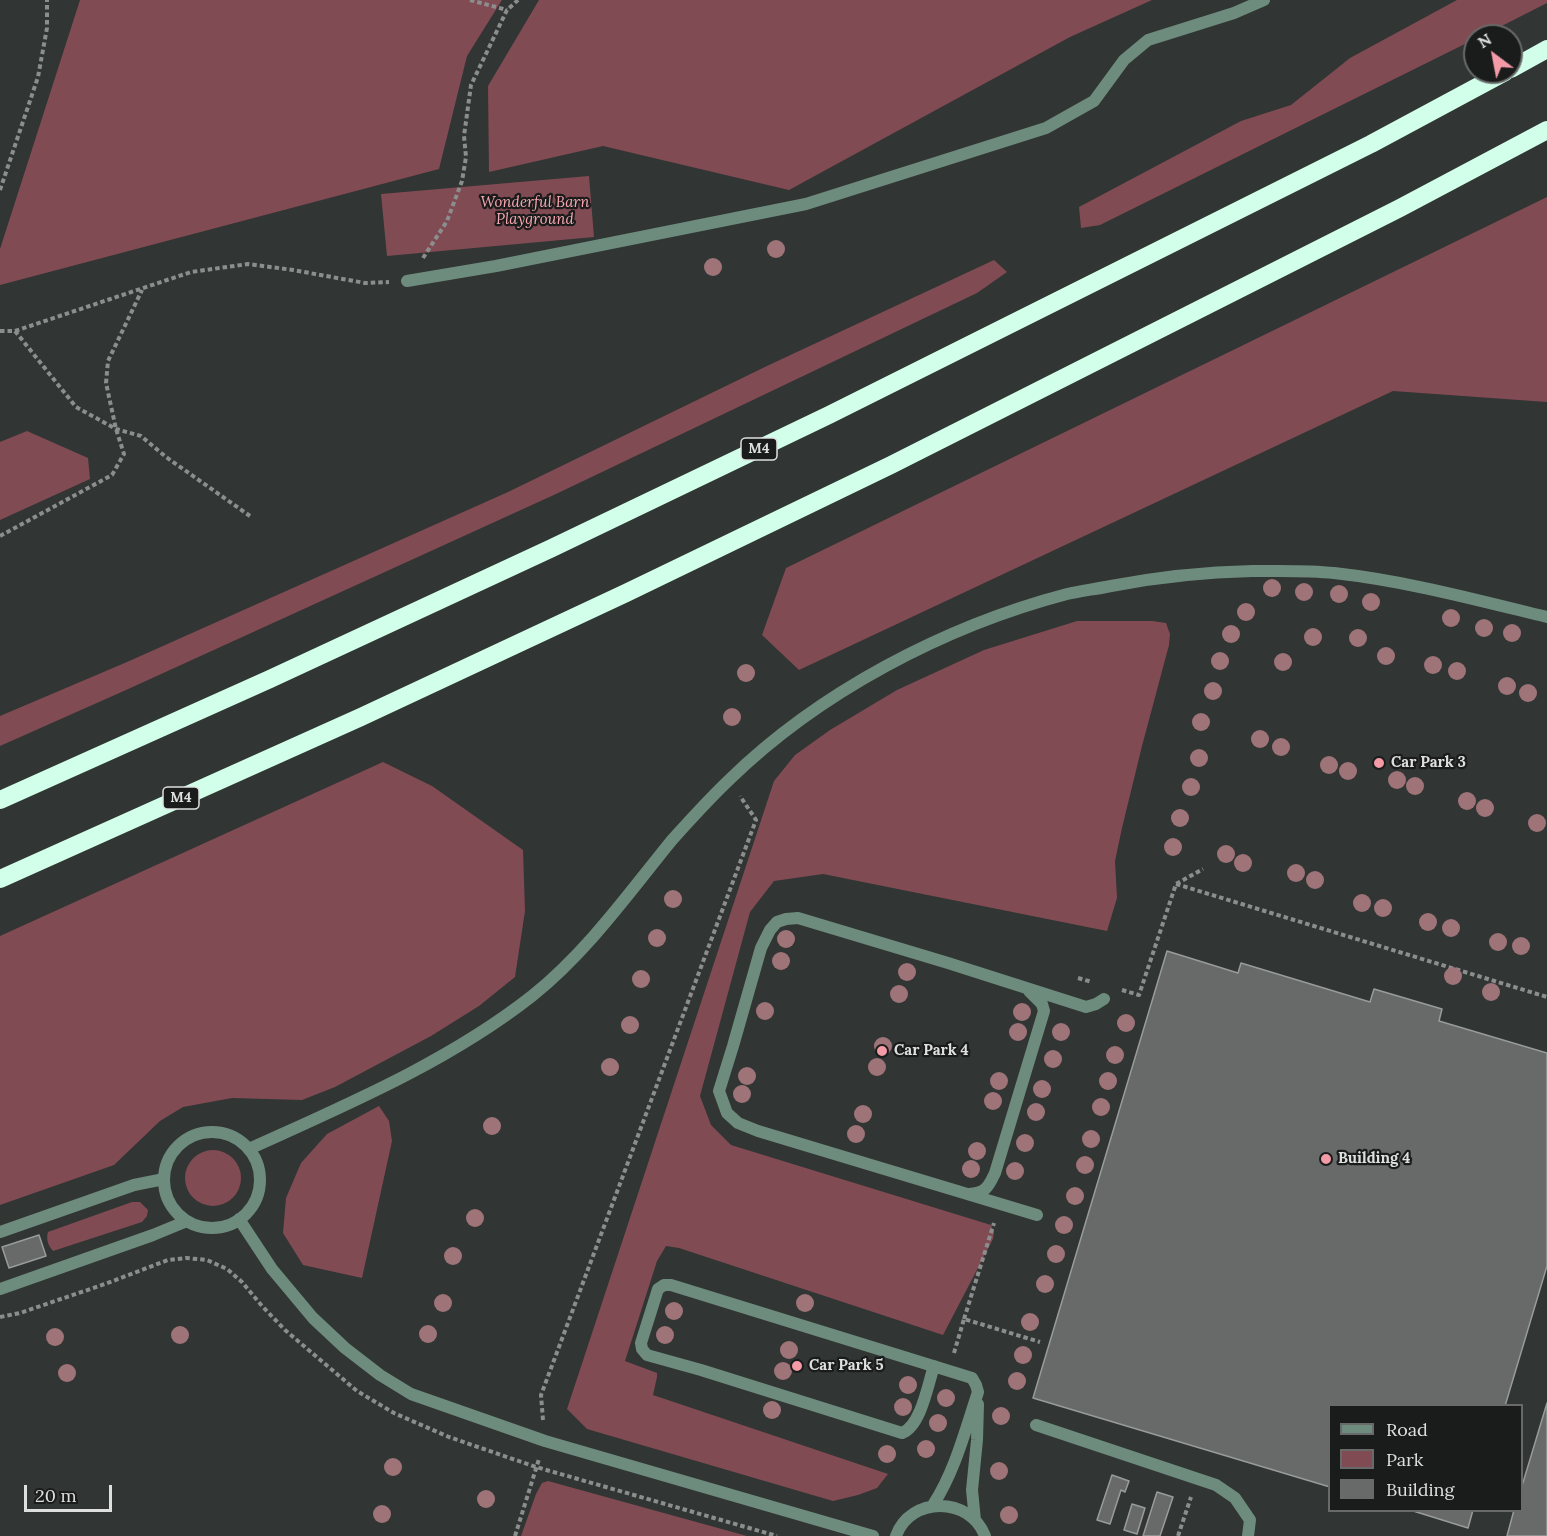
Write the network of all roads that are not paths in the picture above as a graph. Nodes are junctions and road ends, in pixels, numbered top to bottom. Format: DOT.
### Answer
graph roads {
  1 [pos="1264,0"];
  2 [pos="1547,49"];
  3 [pos="1523,62"];
  4 [pos="1483,84"];
  5 [pos="1547,130"];
  6 [pos="406,281"];
  7 [pos="1547,617"];
  8 [pos="0,800"];
  9 [pos="0,879"];
  10 [pos="1025,988"];
  11 [pos="1104,999"];
  12 [pos="249,1149"];
  13 [pos="164,1179"];
  14 [pos="965,1194"];
  15 [pos="1037,1215"];
  16 [pos="239,1219"];
  17 [pos="187,1221"];
  18 [pos="0,1233"];
  19 [pos="0,1289"];
  20 [pos="934,1366"];
  21 [pos="978,1392"];
  22 [pos="1036,1425"];
  23 [pos="933,1505"];
  24 [pos="975,1520"];
  25 [pos="985,1535"];
  26 [pos="873,1536"];
  27 [pos="896,1536"];
  28 [pos="1248,1536"];
  1 -- 6 [label="street"];
  2 -- 3 [label="highway"];
  4 -- 8 [label="highway, M4"];
  5 -- 9 [label="highway, M4"];
  7 -- 12 [label="street"];
  10 -- 11 [label="street"];
  10 -- 14 [label="street"];
  10 -- 14 [label="street"];
  12 -- 13 [label="street"];
  12 -- 16 [label="street"];
  13 -- 17 [label="street"];
  13 -- 18 [label="street"];
  14 -- 15 [label="street"];
  16 -- 17 [label="street"];
  16 -- 26 [label="street"];
  17 -- 19 [label="street"];
  20 -- 20 [label="street"];
  20 -- 21 [label="street"];
  21 -- 23 [label="street"];
  21 -- 24 [label="street"];
  22 -- 28 [label="street"];
  23 -- 24 [label="street"];
  23 -- 27 [label="street"];
  24 -- 25 [label="street"];
}
